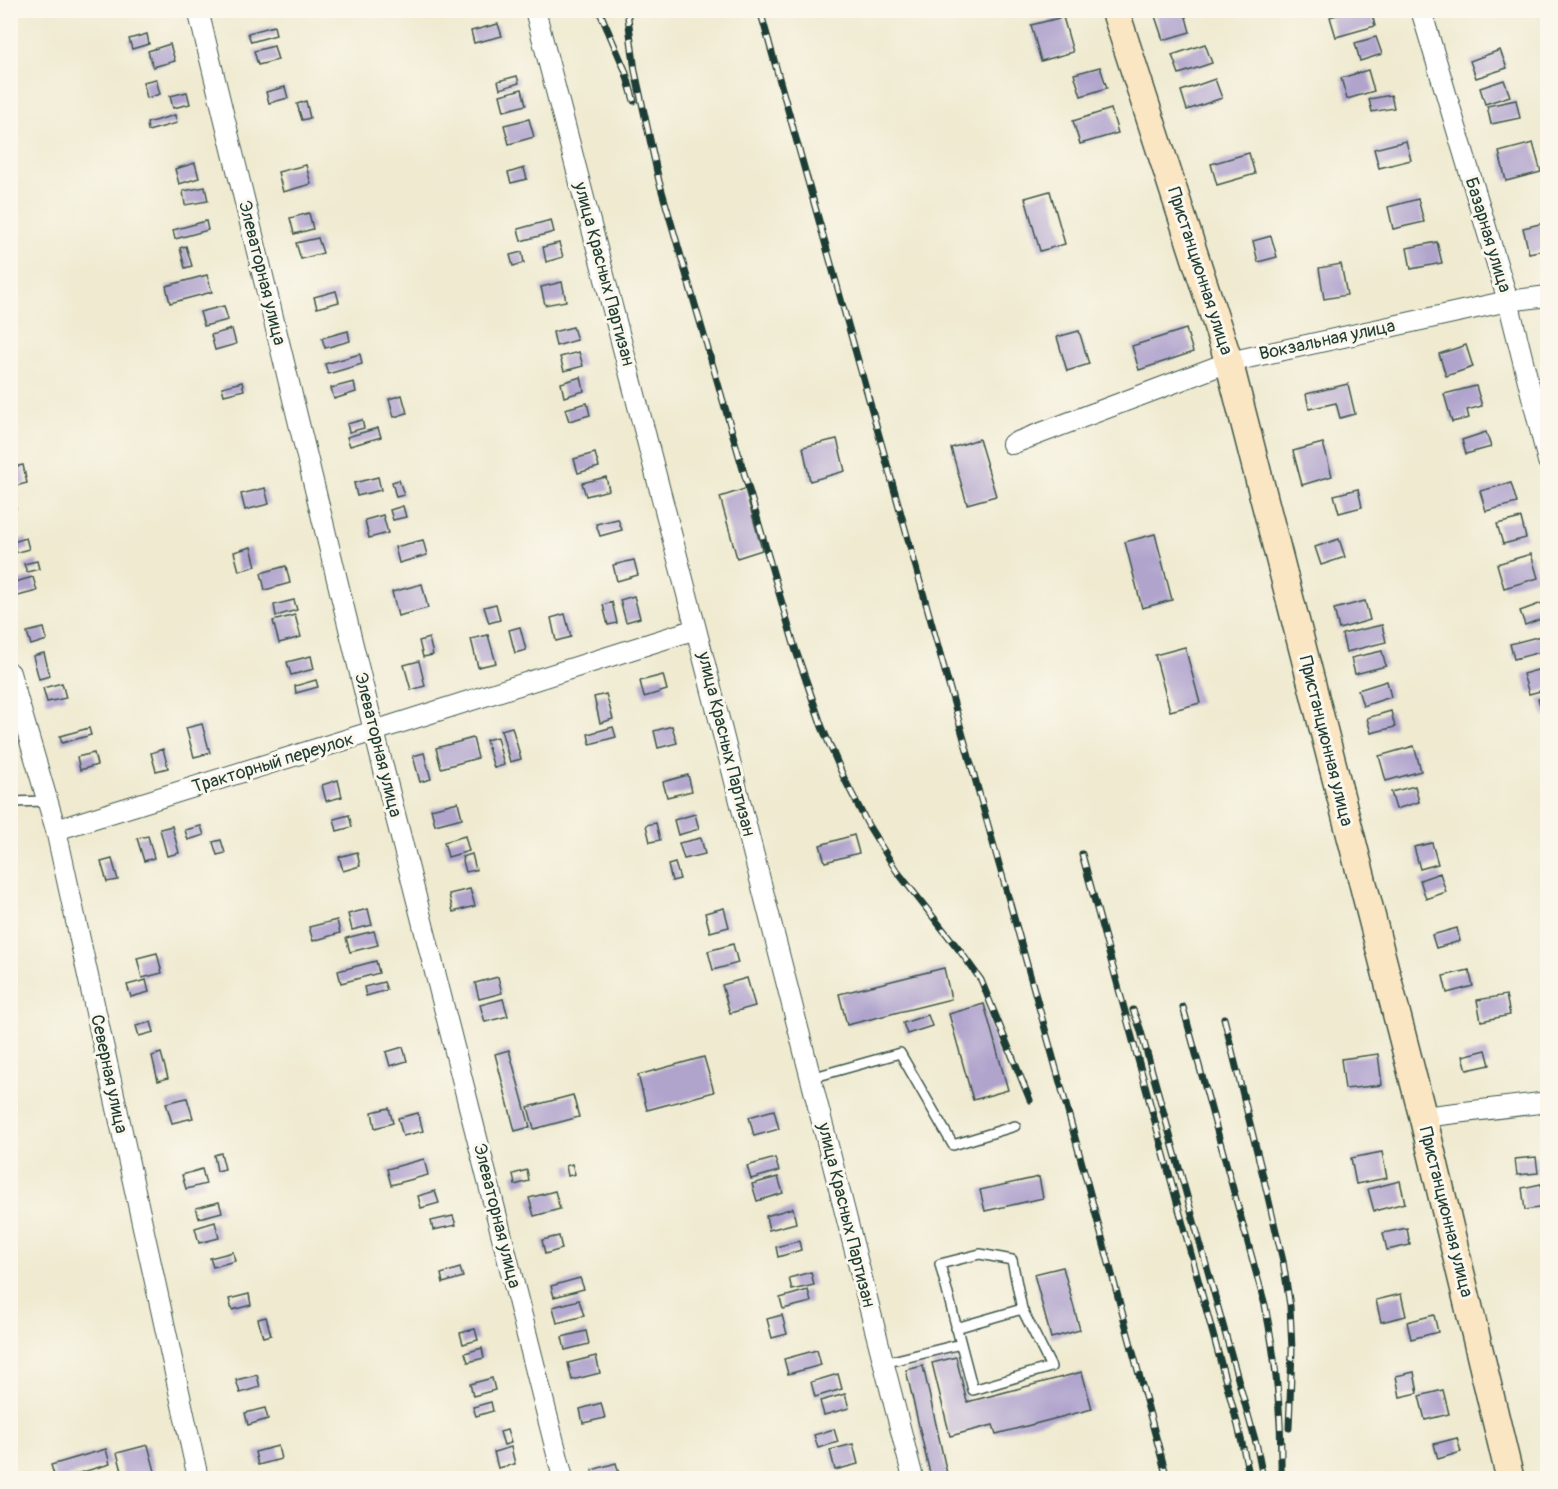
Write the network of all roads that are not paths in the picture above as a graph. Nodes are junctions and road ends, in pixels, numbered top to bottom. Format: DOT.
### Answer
graph roads {
  1 [pos="198,10"];
  2 [pos="535,10"];
  3 [pos="1114,10"];
  4 [pos="1421,10"];
  5 [pos="1548,296"];
  6 [pos="1508,301"];
  7 [pos="1229,362"];
  8 [pos="1012,444"];
  9 [pos="1548,461"];
  10 [pos="696,629"];
  11 [pos="10,672"];
  12 [pos="375,731"];
  13 [pos="47,801"];
  14 [pos="10,802"];
  15 [pos="56,830"];
  16 [pos="811,1078"];
  17 [pos="1548,1101"];
  18 [pos="1423,1118"];
  19 [pos="1015,1126"];
  20 [pos="1022,1309"];
  21 [pos="956,1328"];
  22 [pos="961,1344"];
  23 [pos="884,1364"];
  24 [pos="198,1479"];
  25 [pos="563,1479"];
  26 [pos="913,1479"];
  27 [pos="1510,1479"];
  1 -- 12 [label="street, Элеваторная улица"];
  2 -- 10 [label="street, улица Красных Партизан"];
  3 -- 7 [label="street, Пристанционная улица"];
  4 -- 6 [label="street, Базарная улица"];
  5 -- 6 [label="street, Вокзальная улица"];
  6 -- 7 [label="street, Вокзальная улица"];
  6 -- 9 [label="street, Базарная улица"];
  7 -- 8 [label="street, Вокзальная улица"];
  7 -- 18 [label="street, Пристанционная улица"];
  10 -- 12 [label="street, Тракторный переулок"];
  10 -- 16 [label="street, улица Красных Партизан"];
  11 -- 13 [label="street, Северная улица"];
  12 -- 15 [label="street, Тракторный переулок"];
  12 -- 25 [label="street, Элеваторная улица"];
  13 -- 14 [label="lane"];
  13 -- 15 [label="street, Северная улица"];
  15 -- 24 [label="street, Северная улица"];
  16 -- 19 [label="lane"];
  16 -- 23 [label="street, улица Красных Партизан"];
  17 -- 18 [label="street"];
  18 -- 27 [label="street, Пристанционная улица"];
  20 -- 21 [label="lane"];
  20 -- 21 [label="lane"];
  20 -- 22 [label="lane"];
  21 -- 22 [label="lane"];
  22 -- 23 [label="lane"];
  23 -- 26 [label="street, улица Красных Партизан"];
}
